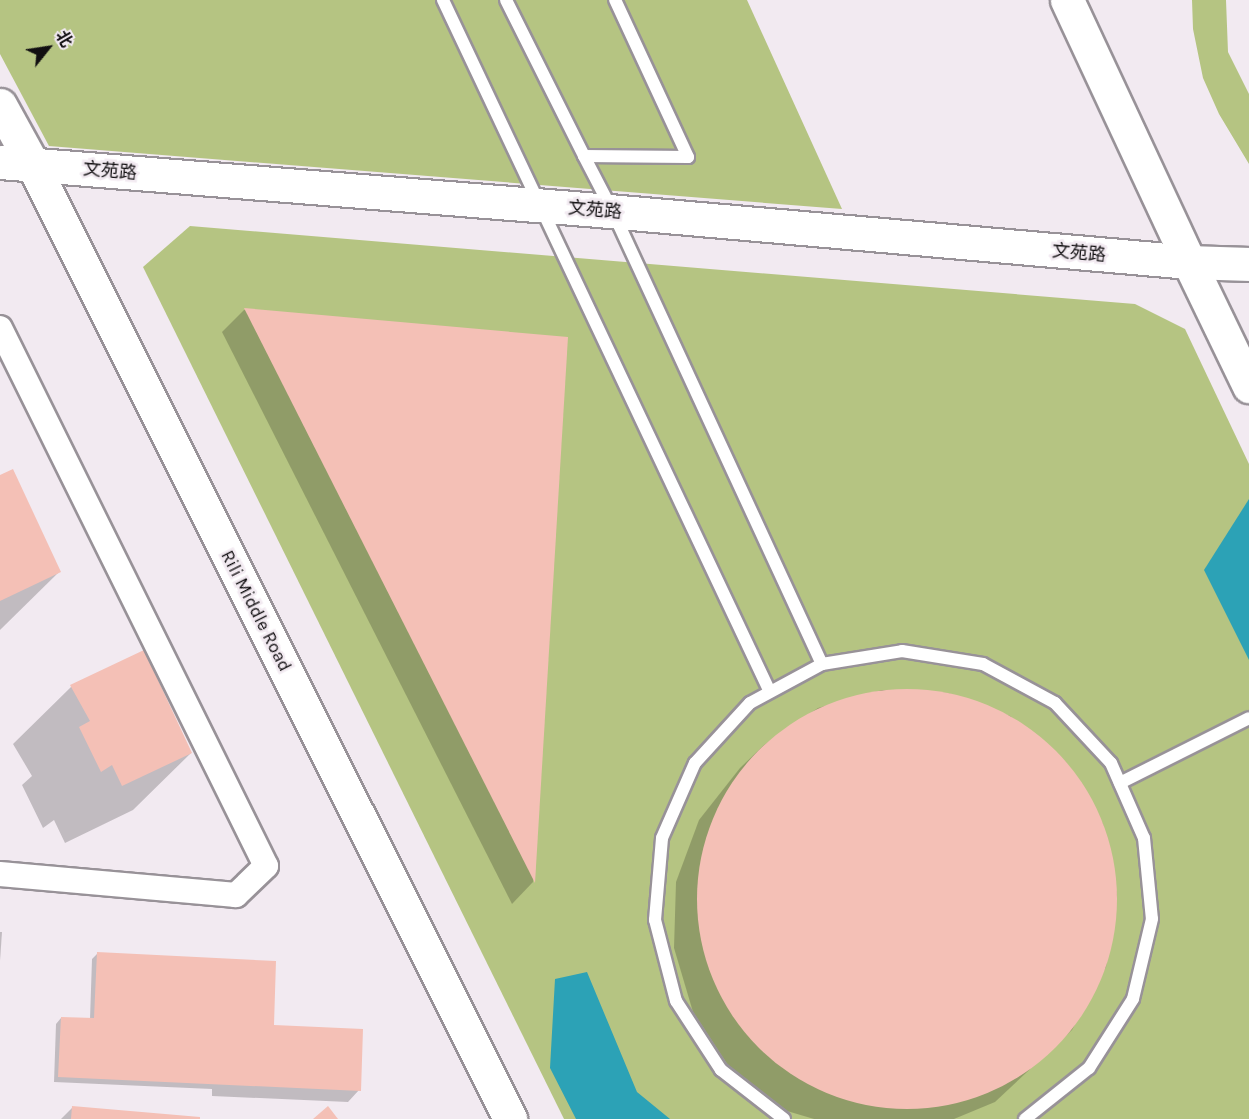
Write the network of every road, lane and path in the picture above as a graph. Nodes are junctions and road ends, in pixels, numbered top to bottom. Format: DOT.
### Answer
graph roads {
  1 [pos="443,0"];
  2 [pos="506,0"];
  3 [pos="615,0"];
  4 [pos="1067,0"];
  5 [pos="0,105"];
  6 [pos="584,156"];
  7 [pos="0,162"];
  8 [pos="33,165"];
  9 [pos="540,206"];
  10 [pos="613,212"];
  11 [pos="1189,262"];
  12 [pos="1249,264"];
  13 [pos="0,328"];
  14 [pos="1249,386"];
  15 [pos="822,664"];
  16 [pos="770,692"];
  17 [pos="1249,718"];
  18 [pos="1120,783"];
  19 [pos="0,874"];
  20 [pos="510,1119"];
  21 [pos="784,1119"];
  22 [pos="1025,1119"];
  1 -- 9 [label="lane"];
  2 -- 6 [label="lane"];
  3 -- 6 [label="lane"];
  4 -- 11 [label="street"];
  5 -- 8 [label="street, Rili Middle Road"];
  6 -- 10 [label="lane"];
  7 -- 8 [label="street, 文苑路"];
  8 -- 9 [label="street, 文苑路"];
  8 -- 20 [label="street, Rili Middle Road"];
  9 -- 10 [label="street, 文苑路"];
  9 -- 16 [label="lane"];
  10 -- 11 [label="street, 文苑路"];
  10 -- 15 [label="lane"];
  11 -- 12 [label="street, 文苑路"];
  11 -- 14 [label="street"];
  13 -- 19 [label="street"];
  15 -- 16 [label="lane"];
  15 -- 18 [label="lane"];
  16 -- 21 [label="lane"];
  17 -- 18 [label="lane"];
  18 -- 22 [label="lane"];
}
